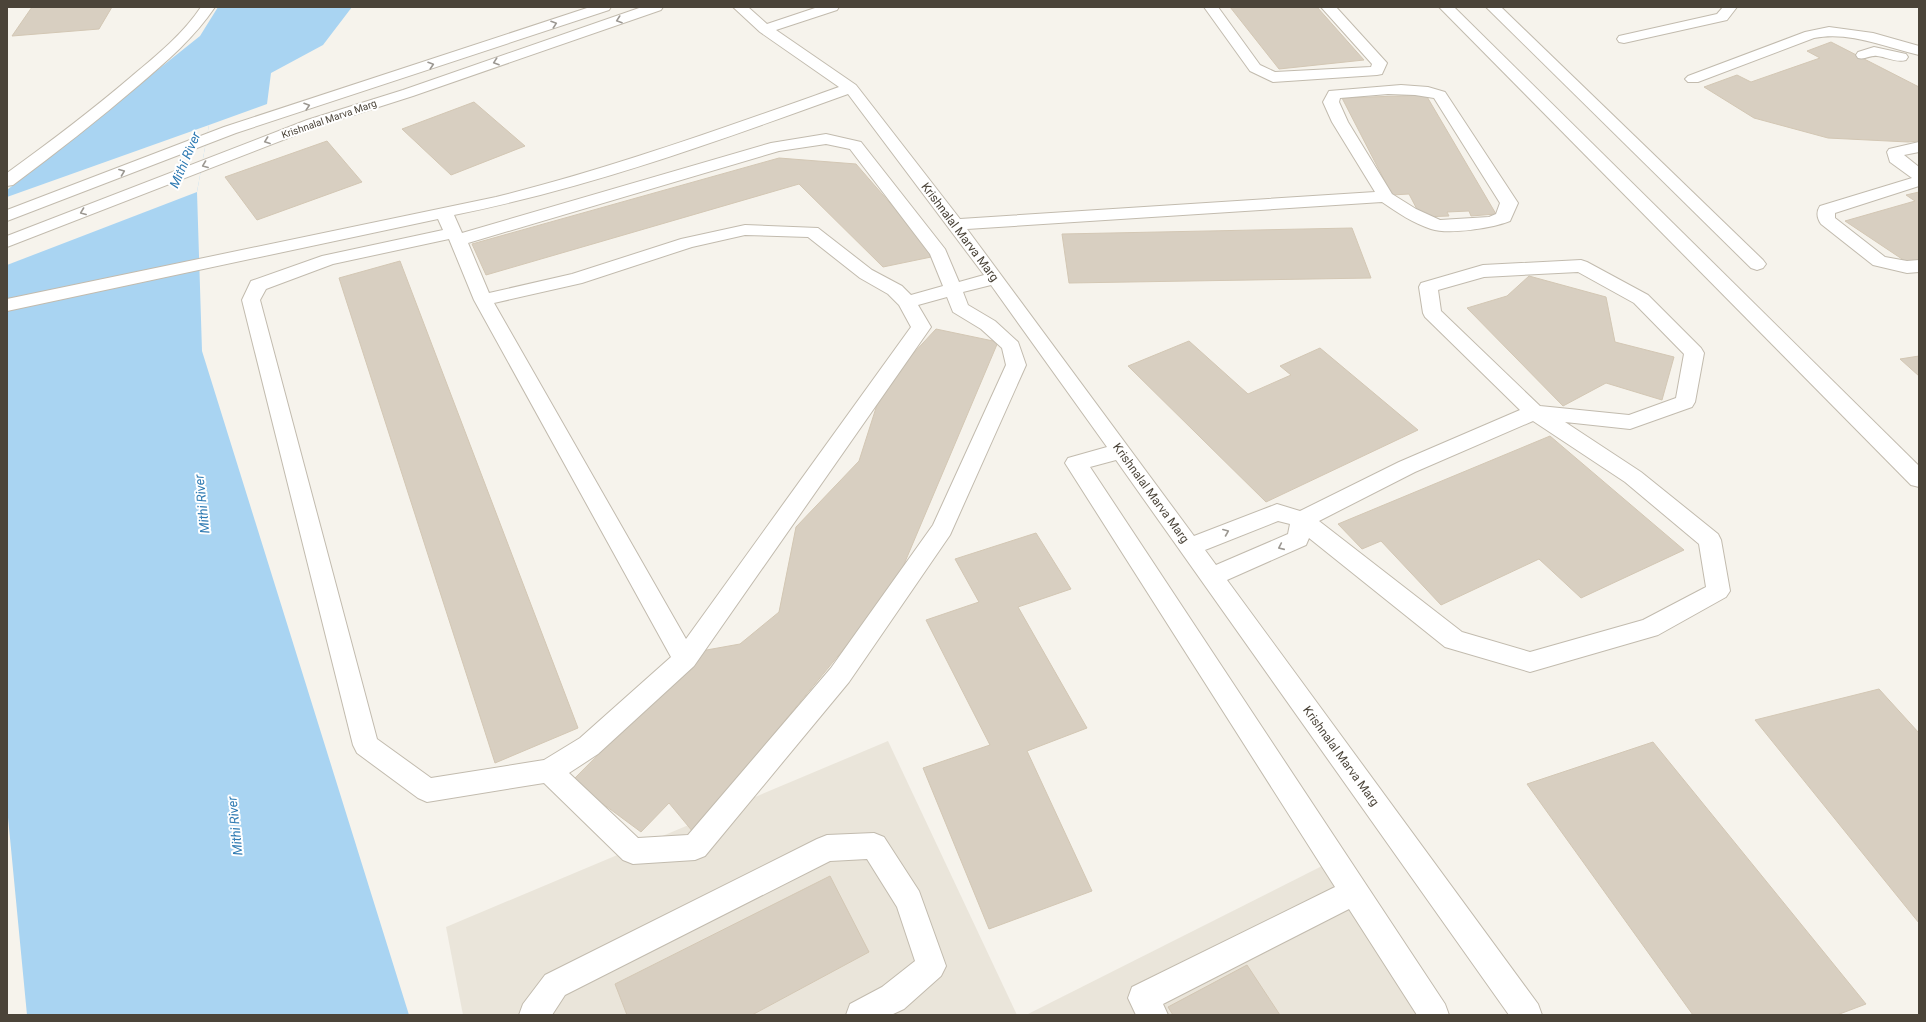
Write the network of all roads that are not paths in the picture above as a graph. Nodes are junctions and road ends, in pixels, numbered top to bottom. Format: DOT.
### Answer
graph roads {
  1 [pos="208,7"];
  2 [pos="604,7"];
  3 [pos="656,7"];
  4 [pos="740,7"];
  5 [pos="832,7"];
  6 [pos="1211,7"];
  7 [pos="1328,7"];
  8 [pos="1446,7"];
  9 [pos="1493,7"];
  10 [pos="1730,7"];
  11 [pos="765,29"];
  12 [pos="1624,39"];
  13 [pos="1919,51"];
  14 [pos="1863,55"];
  15 [pos="1919,63"];
  16 [pos="1693,79"];
  17 [pos="852,88"];
  18 [pos="1919,147"];
  19 [pos="1919,175"];
  20 [pos="7,181"];
  21 [pos="1919,181"];
  22 [pos="1386,197"];
  23 [pos="444,212"];
  24 [pos="7,216"];
  25 [pos="955,226"];
  26 [pos="455,236"];
  27 [pos="7,242"];
  28 [pos="1757,264"];
  29 [pos="1919,266"];
  30 [pos="995,278"];
  31 [pos="953,289"];
  32 [pos="483,300"];
  33 [pos="907,302"];
  34 [pos="7,305"];
  35 [pos="1534,412"];
  36 [pos="1121,451"];
  37 [pos="1919,479"];
  38 [pos="1302,520"];
  39 [pos="1190,546"];
  40 [pos="1212,577"];
  41 [pos="686,659"];
  42 [pos="549,771"];
  43 [pos="1354,892"];
  44 [pos="534,1015"];
  45 [pos="861,1015"];
  46 [pos="1153,1015"];
  47 [pos="1434,1015"];
  48 [pos="1527,1015"];
  1 -- 20 [label="street"];
  24 -- 2 [label="street, one-way"];
  3 -- 27 [label="street, Krishnalal Marva Marg, one-way"];
  4 -- 11 [label="street, Krishnalal Marva Marg"];
  5 -- 11 [label="street"];
  6 -- 7 [label="street"];
  8 -- 37 [label="street"];
  9 -- 28 [label="street"];
  10 -- 12 [label="street"];
  11 -- 17 [label="street, Krishnalal Marva Marg"];
  13 -- 16 [label="street"];
  14 -- 15 [label="street"];
  17 -- 23 [label="street"];
  17 -- 25 [label="street, Krishnalal Marva Marg"];
  18 -- 19 [label="street"];
  21 -- 29 [label="street"];
  22 -- 22 [label="street"];
  22 -- 25 [label="street"];
  23 -- 26 [label="street"];
  23 -- 34 [label="street"];
  25 -- 30 [label="street, Krishnalal Marva Marg"];
  26 -- 31 [label="street"];
  26 -- 32 [label="street"];
  26 -- 42 [label="street"];
  30 -- 31 [label="street"];
  30 -- 36 [label="street, Krishnalal Marva Marg"];
  31 -- 33 [label="street"];
  31 -- 42 [label="street"];
  32 -- 33 [label="street"];
  32 -- 41 [label="street"];
  33 -- 41 [label="street"];
  35 -- 35 [label="street"];
  35 -- 38 [label="street"];
  35 -- 38 [label="street"];
  36 -- 39 [label="street, Krishnalal Marva Marg"];
  36 -- 43 [label="street"];
  39 -- 38 [label="street, one-way"];
  38 -- 40 [label="street, one-way"];
  39 -- 40 [label="street, Krishnalal Marva Marg"];
  40 -- 48 [label="street, Krishnalal Marva Marg"];
  41 -- 42 [label="street"];
  43 -- 46 [label="street"];
  43 -- 47 [label="street"];
  44 -- 45 [label="street"];
}
